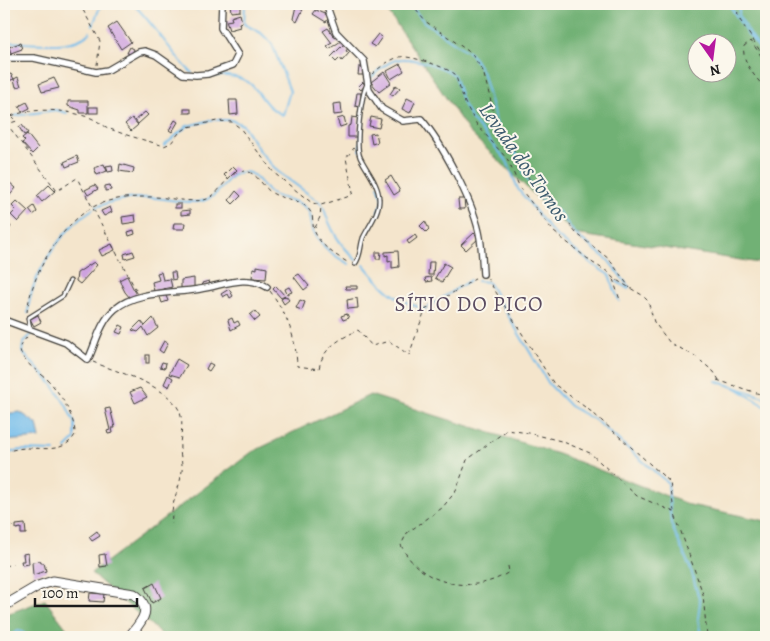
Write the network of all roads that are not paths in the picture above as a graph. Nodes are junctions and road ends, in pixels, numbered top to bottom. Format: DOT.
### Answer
graph roads {
  1 [pos="222,4"];
  2 [pos="326,4"];
  3 [pos="4,58"];
  4 [pos="368,84"];
  5 [pos="355,264"];
  6 [pos="483,274"];
  7 [pos="70,281"];
  8 [pos="267,287"];
  9 [pos="4,320"];
  10 [pos="30,329"];
  11 [pos="8,605"];
  12 [pos="130,637"];
  1 -- 3 [label="street"];
  2 -- 4 [label="street"];
  4 -- 5 [label="lane"];
  4 -- 6 [label="street"];
  7 -- 10 [label="lane"];
  8 -- 10 [label="street"];
  9 -- 10 [label="street"];
  11 -- 12 [label="main road"];
}
